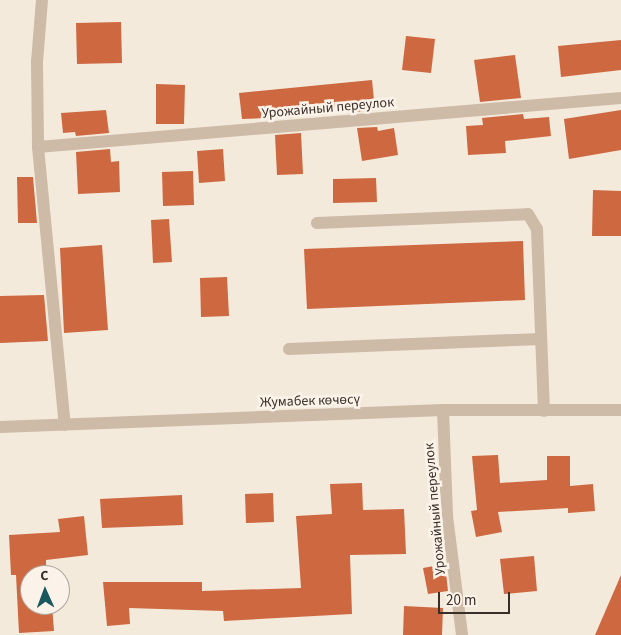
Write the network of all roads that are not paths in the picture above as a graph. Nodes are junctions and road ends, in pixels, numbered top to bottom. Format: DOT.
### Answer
graph roads {
  1 [pos="42,0"];
  2 [pos="621,98"];
  3 [pos="38,147"];
  4 [pos="317,224"];
  5 [pos="541,338"];
  6 [pos="289,349"];
  7 [pos="443,410"];
  8 [pos="621,410"];
  9 [pos="544,411"];
  10 [pos="65,425"];
  11 [pos="0,427"];
  12 [pos="462,635"];
  1 -- 3 [label="street"];
  2 -- 3 [label="street, Урожайный переулок"];
  3 -- 10 [label="street"];
  4 -- 5 [label="street"];
  5 -- 6 [label="street"];
  5 -- 9 [label="street"];
  7 -- 9 [label="street, Жумабек көчөсү"];
  7 -- 10 [label="street, Жумабек көчөсү"];
  7 -- 12 [label="street, Урожайный переулок"];
  8 -- 9 [label="street, Жумабек көчөсү"];
  10 -- 11 [label="street, Жумабек көчөсү"];
}
